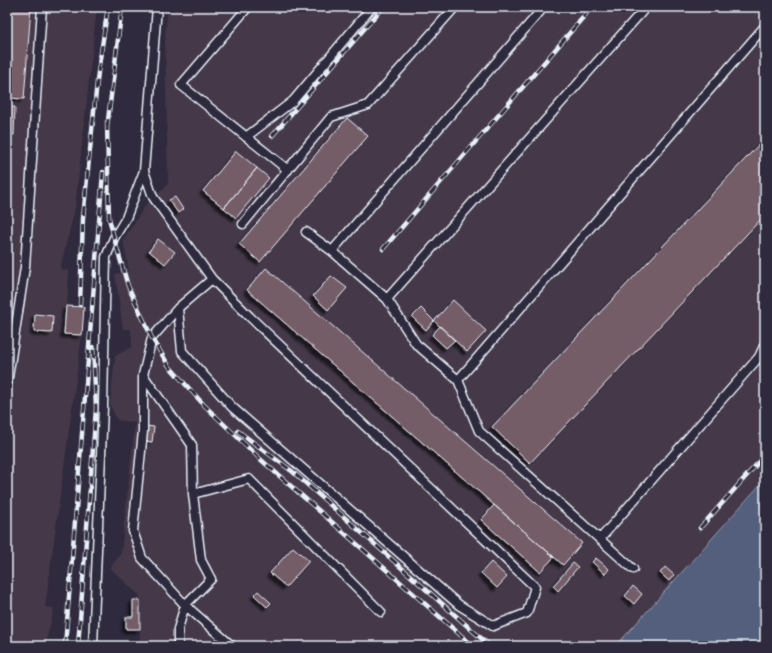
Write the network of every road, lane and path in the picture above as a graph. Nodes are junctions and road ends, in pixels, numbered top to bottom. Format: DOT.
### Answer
graph roads {
  1 [pos="42,7"];
  2 [pos="157,7"];
  3 [pos="248,7"];
  4 [pos="372,7"];
  5 [pos="455,7"];
  6 [pos="544,7"];
  7 [pos="646,7"];
  8 [pos="242,11"];
  9 [pos="765,26"];
  10 [pos="246,137"];
  11 [pos="288,170"];
  12 [pos="144,171"];
  13 [pos="243,224"];
  14 [pos="306,232"];
  15 [pos="332,251"];
  16 [pos="212,279"];
  17 [pos="386,299"];
  18 [pos="178,308"];
  19 [pos="765,344"];
  20 [pos="142,374"];
  21 [pos="458,380"];
  22 [pos="7,384"];
  23 [pos="193,494"];
  24 [pos="600,539"];
  25 [pos="633,569"];
  26 [pos="185,605"];
  27 [pos="381,612"];
  28 [pos="93,646"];
  29 [pos="178,646"];
  30 [pos="232,646"];
  1 -- 22 [label="lane"];
  2 -- 12 [label="lane"];
  3 -- 8 [label="lane"];
  4 -- 10 [label="lane"];
  5 -- 11 [label="lane"];
  6 -- 15 [label="lane"];
  7 -- 17 [label="lane"];
  8 -- 10 [label="lane"];
  9 -- 21 [label="lane"];
  10 -- 11 [label="lane"];
  11 -- 13 [label="lane"];
  12 -- 16 [label="lane"];
  12 -- 28 [label="lane"];
  14 -- 15 [label="lane"];
  15 -- 17 [label="lane"];
  16 -- 18 [label="lane"];
  16 -- 18 [label="lane"];
  17 -- 21 [label="lane"];
  18 -- 20 [label="lane"];
  19 -- 24 [label="lane"];
  20 -- 23 [label="lane"];
  20 -- 26 [label="lane"];
  21 -- 24 [label="lane"];
  23 -- 26 [label="lane"];
  23 -- 27 [label="lane"];
  24 -- 25 [label="lane"];
  26 -- 29 [label="lane"];
  26 -- 30 [label="lane"];
}
